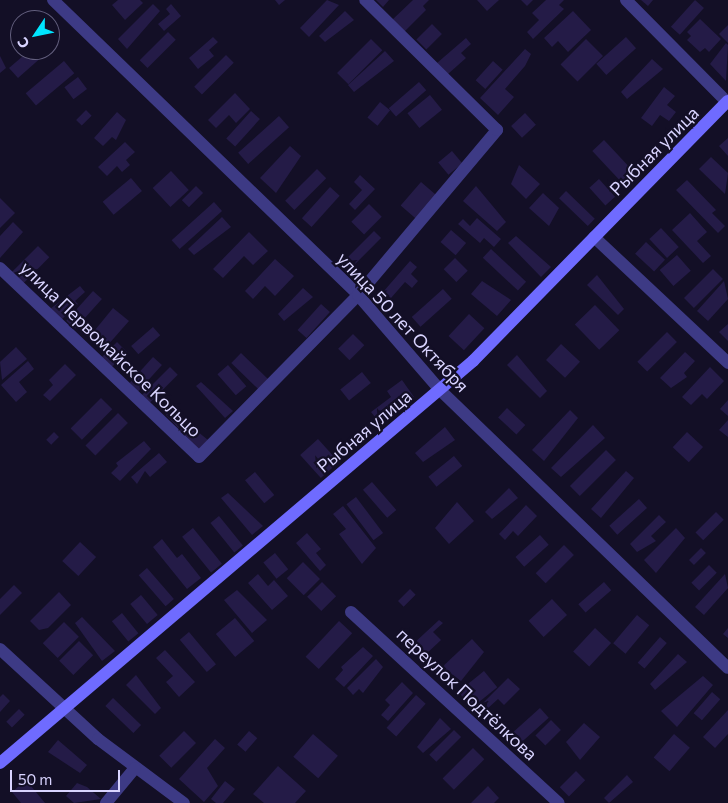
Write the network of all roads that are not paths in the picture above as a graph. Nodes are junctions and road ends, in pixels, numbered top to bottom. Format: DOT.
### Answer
graph roads {
  1 [pos="53,0"];
  2 [pos="365,0"];
  3 [pos="626,0"];
  4 [pos="728,102"];
  5 [pos="594,237"];
  6 [pos="0,268"];
  7 [pos="358,294"];
  8 [pos="728,364"];
  9 [pos="440,390"];
  10 [pos="351,612"];
  11 [pos="0,649"];
  12 [pos="728,668"];
  13 [pos="62,709"];
  14 [pos="0,763"];
  15 [pos="135,768"];
  16 [pos="106,803"];
  17 [pos="184,803"];
  18 [pos="560,803"];
  1 -- 7 [label="street, улица 50 лет Октября"];
  2 -- 7 [label="street, улица Первомайское Кольцо"];
  3 -- 4 [label="street"];
  4 -- 5 [label="street, Рыбная улица"];
  5 -- 8 [label="street"];
  5 -- 9 [label="street, Рыбная улица"];
  6 -- 7 [label="street, улица Первомайское Кольцо"];
  7 -- 9 [label="street, улица 50 лет Октября"];
  9 -- 12 [label="street, улица 50 лет Октября"];
  9 -- 13 [label="street, Рыбная улица"];
  10 -- 18 [label="street, переулок Подтёлкова"];
  11 -- 13 [label="street"];
  13 -- 14 [label="street, Рыбная улица"];
  13 -- 15 [label="street"];
  15 -- 16 [label="street"];
  15 -- 17 [label="street"];
}
